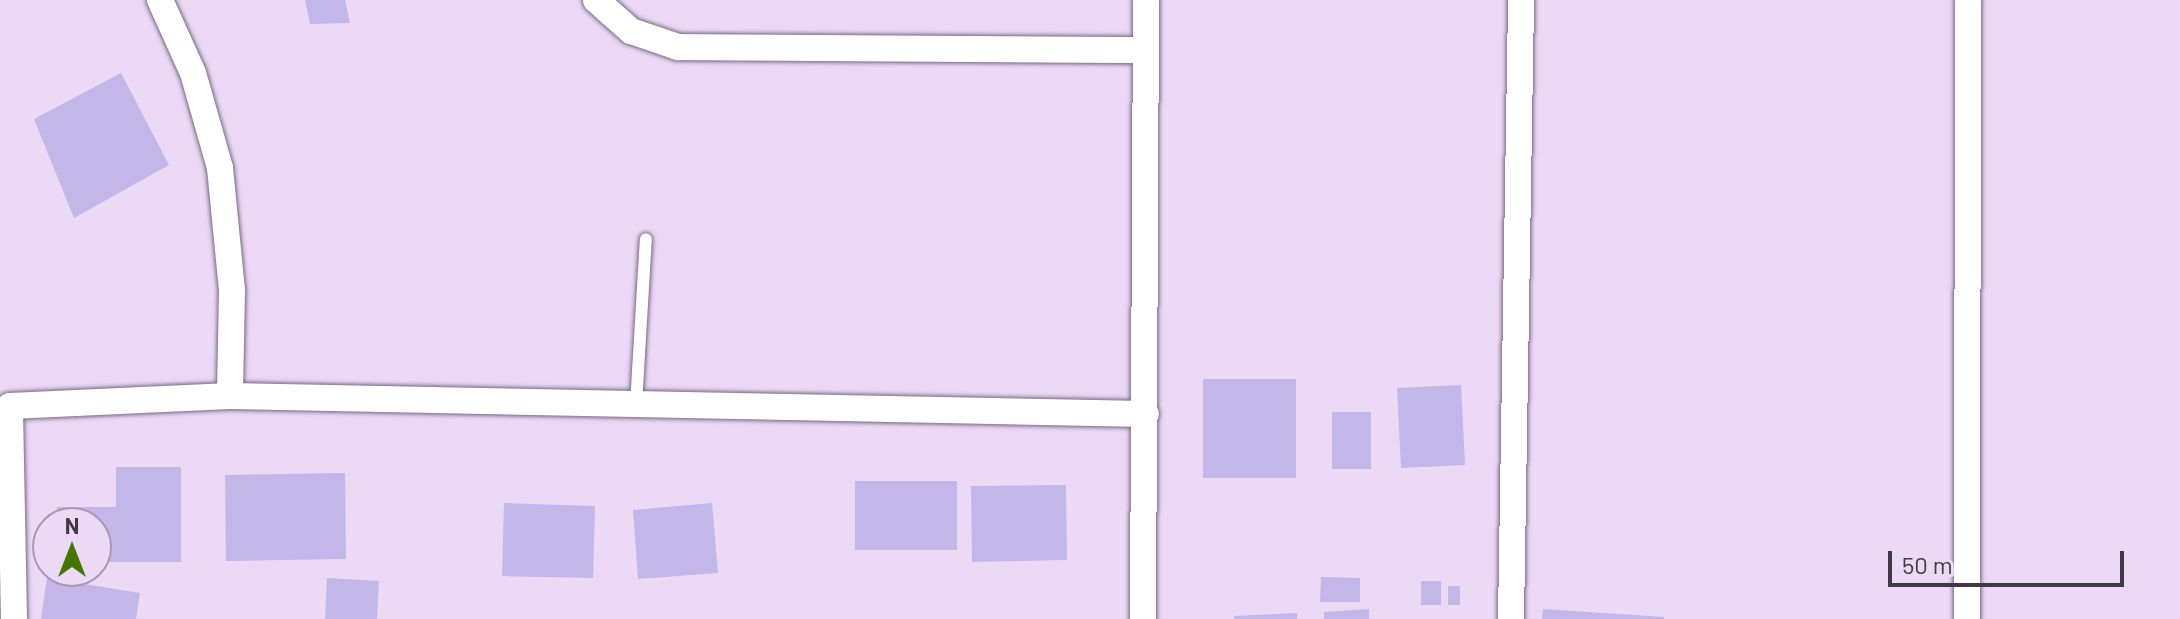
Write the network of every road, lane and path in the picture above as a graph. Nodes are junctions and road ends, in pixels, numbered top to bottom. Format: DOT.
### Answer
graph roads {
  1 [pos="160,0"];
  2 [pos="596,0"];
  3 [pos="1146,0"];
  4 [pos="1521,0"];
  5 [pos="1968,0"];
  6 [pos="1145,50"];
  7 [pos="646,239"];
  8 [pos="5,395"];
  9 [pos="230,396"];
  10 [pos="636,405"];
  11 [pos="1146,414"];
  12 [pos="14,619"];
  13 [pos="1143,619"];
  14 [pos="1511,619"];
  15 [pos="1967,619"];
  1 -- 9 [label="street"];
  2 -- 6 [label="street"];
  3 -- 6 [label="street"];
  4 -- 14 [label="street"];
  5 -- 15 [label="street"];
  6 -- 11 [label="street"];
  7 -- 10 [label="lane"];
  8 -- 9 [label="street"];
  8 -- 12 [label="street"];
  9 -- 10 [label="street"];
  10 -- 11 [label="street"];
  11 -- 13 [label="street"];
}
